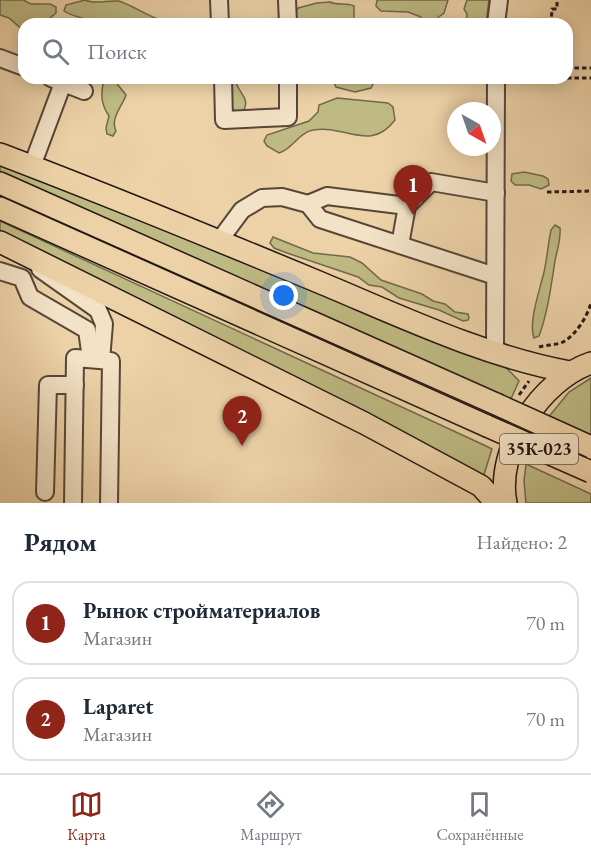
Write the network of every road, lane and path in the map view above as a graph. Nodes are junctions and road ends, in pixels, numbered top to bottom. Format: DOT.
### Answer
graph roads {
  1 [pos="219,0"];
  2 [pos="287,0"];
  3 [pos="499,0"];
  4 [pos="557,0"];
  5 [pos="220,18"];
  6 [pos="288,18"];
  7 [pos="497,18"];
  8 [pos="551,18"];
  9 [pos="0,58"];
  10 [pos="18,65"];
  11 [pos="573,68"];
  12 [pos="591,68"];
  13 [pos="573,78"];
  14 [pos="591,78"];
  15 [pos="56,84"];
  16 [pos="67,84"];
  17 [pos="223,84"];
  18 [pos="288,84"];
  19 [pos="496,84"];
  20 [pos="84,91"];
  21 [pos="0,154"];
  22 [pos="32,166"];
  23 [pos="0,183"];
  24 [pos="591,191"];
  25 [pos="547,192"];
  26 [pos="496,193"];
  27 [pos="308,204"];
  28 [pos="407,206"];
  29 [pos="0,208"];
  30 [pos="219,241"];
  31 [pos="2,242"];
  32 [pos="400,245"];
  33 [pos="0,271"];
  34 [pos="495,276"];
  35 [pos="591,303"];
  36 [pos="532,348"];
  37 [pos="495,352"];
  38 [pos="96,359"];
  39 [pos="583,362"];
  40 [pos="532,377"];
  41 [pos="75,385"];
  42 [pos="506,402"];
  43 [pos="591,447"];
  44 [pos="591,472"];
  45 [pos="45,492"];
  46 [pos="73,503"];
  47 [pos="109,503"];
  48 [pos="496,503"];
  49 [pos="506,503"];
  1 -- 5 [label="street"];
  2 -- 6 [label="street"];
  3 -- 7 [label="street"];
  4 -- 8 [label="path"];
  9 -- 10 [label="street"];
  11 -- 12 [label="path"];
  13 -- 14 [label="path"];
  15 -- 22 [label="street"];
  16 -- 20 [label="street"];
  17 -- 18 [label="street"];
  19 -- 26 [label="street"];
  21 -- 22 [label="main road"];
  22 -- 30 [label="main road"];
  23 -- 42 [label="main road, 35К-023"];
  24 -- 25 [label="path"];
  26 -- 28 [label="street"];
  26 -- 34 [label="street"];
  27 -- 28 [label="street"];
  27 -- 30 [label="street"];
  27 -- 32 [label="street"];
  28 -- 32 [label="street"];
  29 -- 44 [label="main road, 35К-023, bridge"];
  30 -- 37 [label="main road"];
  31 -- 38 [label="street"];
  31 -- 48 [label="main road"];
  32 -- 34 [label="street"];
  33 -- 38 [label="street"];
  34 -- 37 [label="street"];
  35 -- 36 [label="path"];
  37 -- 39 [label="main road"];
  38 -- 41 [label="street"];
  38 -- 47 [label="street"];
  39 -- 49 [label="main road"];
  40 -- 42 [label="path"];
  41 -- 45 [label="street"];
  41 -- 46 [label="street"];
  42 -- 43 [label="main road, 35К-023, bridge"];
}
